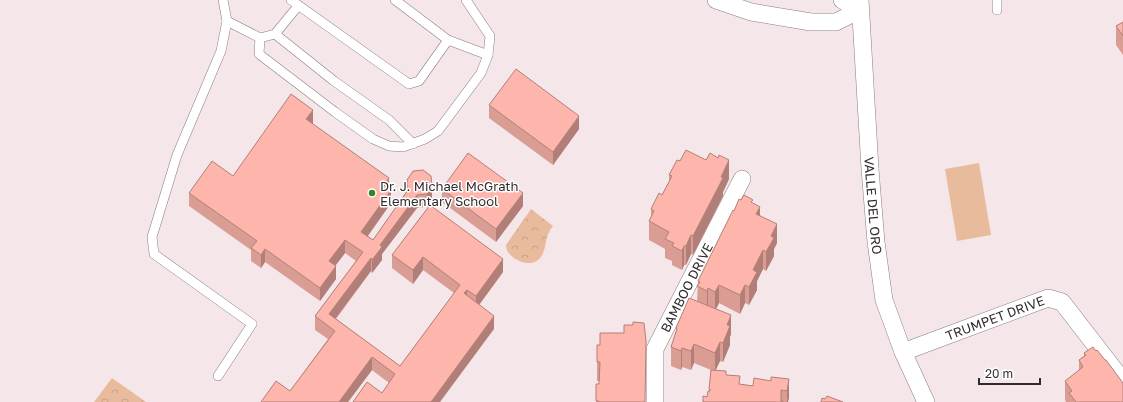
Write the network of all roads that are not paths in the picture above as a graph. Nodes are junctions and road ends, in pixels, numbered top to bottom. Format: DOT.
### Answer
graph roads {
  1 [pos="223,0"];
  2 [pos="395,0"];
  3 [pos="466,0"];
  4 [pos="716,0"];
  5 [pos="842,0"];
  6 [pos="998,0"];
  7 [pos="294,3"];
  8 [pos="860,5"];
  9 [pos="996,10"];
  10 [pos="227,22"];
  11 [pos="275,34"];
  12 [pos="260,38"];
  13 [pos="448,40"];
  14 [pos="488,55"];
  15 [pos="413,144"];
  16 [pos="742,179"];
  17 [pos="902,352"];
  18 [pos="218,376"];
  19 [pos="1123,380"];
  20 [pos="655,402"];
  21 [pos="926,402"];
  1 -- 10 [label="lane"];
  2 -- 13 [label="lane"];
  3 -- 14 [label="lane"];
  4 -- 8 [label="street"];
  5 -- 8 [label="street"];
  6 -- 9 [label="lane"];
  7 -- 11 [label="lane"];
  7 -- 13 [label="lane"];
  8 -- 17 [label="street, VALLE DEL ORO"];
  10 -- 12 [label="lane"];
  10 -- 18 [label="lane"];
  11 -- 12 [label="lane"];
  11 -- 15 [label="lane"];
  12 -- 15 [label="lane"];
  13 -- 14 [label="lane"];
  14 -- 15 [label="lane"];
  16 -- 20 [label="street, BAMBOO DRIVE"];
  17 -- 19 [label="street, TRUMPET DRIVE"];
  17 -- 21 [label="street, VALLE DEL ORO"];
}
